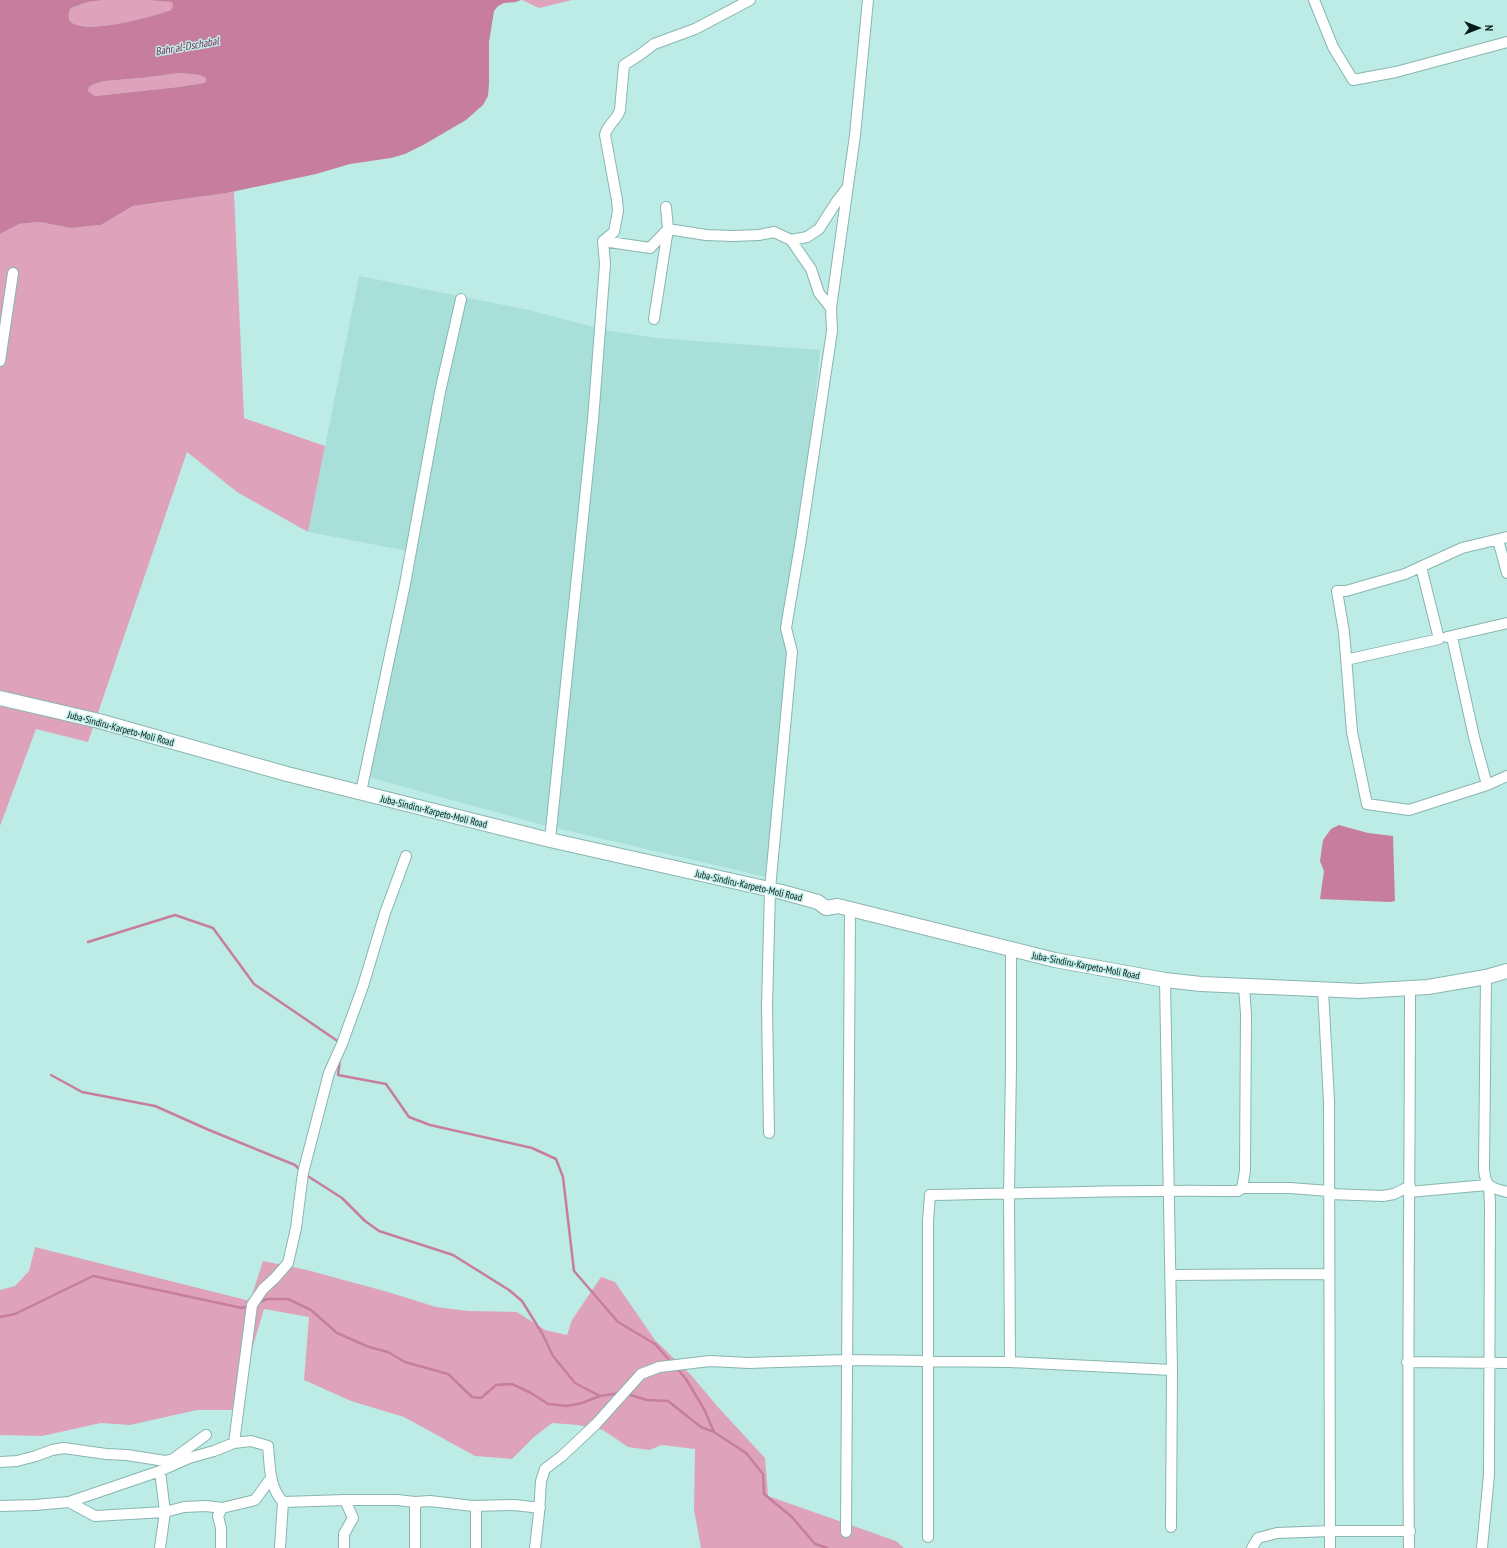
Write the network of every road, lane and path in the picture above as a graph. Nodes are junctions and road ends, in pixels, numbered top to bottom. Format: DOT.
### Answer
graph roads {
  1 [pos="750,0"];
  2 [pos="868,0"];
  3 [pos="1314,0"];
  4 [pos="1507,42"];
  5 [pos="848,187"];
  6 [pos="666,207"];
  7 [pos="668,229"];
  8 [pos="791,240"];
  9 [pos="603,241"];
  10 [pos="13,273"];
  11 [pos="461,299"];
  12 [pos="831,308"];
  13 [pos="654,319"];
  14 [pos="0,361"];
  15 [pos="1503,539"];
  16 [pos="1421,568"];
  17 [pos="1507,573"];
  18 [pos="1507,623"];
  19 [pos="1452,636"];
  20 [pos="1440,639"];
  21 [pos="1346,660"];
  22 [pos="0,698"];
  23 [pos="1507,776"];
  24 [pos="1487,785"];
  25 [pos="360,792"];
  26 [pos="550,840"];
  27 [pos="406,856"];
  28 [pos="770,889"];
  29 [pos="850,909"];
  30 [pos="1011,948"];
  31 [pos="1507,971"];
  32 [pos="1486,977"];
  33 [pos="1165,980"];
  34 [pos="1244,987"];
  35 [pos="1410,988"];
  36 [pos="1323,990"];
  37 [pos="769,1133"];
  38 [pos="1488,1185"];
  39 [pos="1242,1188"];
  40 [pos="1410,1189"];
  41 [pos="1169,1190"];
  42 [pos="1507,1192"];
  43 [pos="1329,1193"];
  44 [pos="1008,1195"];
  45 [pos="1329,1274"];
  46 [pos="1171,1275"];
  47 [pos="847,1360"];
  48 [pos="928,1361"];
  49 [pos="1010,1362"];
  50 [pos="1407,1362"];
  51 [pos="1488,1362"];
  52 [pos="1507,1363"];
  53 [pos="1172,1370"];
  54 [pos="206,1436"];
  55 [pos="234,1443"];
  56 [pos="0,1462"];
  57 [pos="160,1471"];
  58 [pos="271,1478"];
  59 [pos="345,1500"];
  60 [pos="69,1502"];
  61 [pos="283,1502"];
  62 [pos="415,1502"];
  63 [pos="0,1506"];
  64 [pos="476,1506"];
  65 [pos="222,1508"];
  66 [pos="540,1508"];
  67 [pos="165,1512"];
  68 [pos="1171,1527"];
  69 [pos="1410,1531"];
  70 [pos="846,1532"];
  71 [pos="928,1537"];
  72 [pos="160,1548"];
  73 [pos="221,1548"];
  74 [pos="280,1548"];
  75 [pos="344,1548"];
  76 [pos="415,1548"];
  77 [pos="476,1548"];
  78 [pos="535,1548"];
  79 [pos="1252,1548"];
  80 [pos="1330,1548"];
  81 [pos="1409,1548"];
  82 [pos="1482,1548"];
  1 -- 9 [label="street"];
  2 -- 5 [label="street"];
  3 -- 4 [label="street"];
  5 -- 8 [label="street"];
  5 -- 12 [label="street"];
  6 -- 7 [label="street"];
  7 -- 8 [label="street"];
  7 -- 9 [label="street"];
  7 -- 13 [label="street"];
  8 -- 12 [label="street"];
  9 -- 26 [label="street"];
  10 -- 14 [label="street"];
  11 -- 25 [label="street"];
  12 -- 28 [label="street"];
  15 -- 16 [label="street"];
  15 -- 17 [label="street"];
  16 -- 20 [label="street"];
  16 -- 21 [label="street"];
  18 -- 19 [label="street"];
  19 -- 20 [label="street"];
  19 -- 24 [label="street"];
  20 -- 21 [label="street"];
  21 -- 24 [label="street"];
  22 -- 25 [label="main road, Juba-Sindiru-Karpeto-Moli Road"];
  23 -- 24 [label="street"];
  25 -- 26 [label="main road, Juba-Sindiru-Karpeto-Moli Road"];
  26 -- 28 [label="main road, Juba-Sindiru-Karpeto-Moli Road"];
  27 -- 55 [label="street"];
  28 -- 29 [label="main road, Juba-Sindiru-Karpeto-Moli Road"];
  28 -- 37 [label="street"];
  29 -- 30 [label="main road, Juba-Sindiru-Karpeto-Moli Road"];
  29 -- 47 [label="street"];
  30 -- 33 [label="main road, Juba-Sindiru-Karpeto-Moli Road"];
  30 -- 44 [label="street"];
  31 -- 32 [label="main road, Juba-Sindiru-Karpeto-Moli Road"];
  32 -- 35 [label="main road, Juba-Sindiru-Karpeto-Moli Road"];
  32 -- 38 [label="street"];
  33 -- 34 [label="main road, Juba-Sindiru-Karpeto-Moli Road"];
  33 -- 41 [label="street"];
  34 -- 36 [label="main road, Juba-Sindiru-Karpeto-Moli Road"];
  34 -- 39 [label="street"];
  35 -- 36 [label="main road, Juba-Sindiru-Karpeto-Moli Road"];
  35 -- 40 [label="street"];
  36 -- 43 [label="street"];
  38 -- 40 [label="street"];
  38 -- 42 [label="street"];
  38 -- 51 [label="street"];
  39 -- 41 [label="street"];
  39 -- 43 [label="street"];
  40 -- 43 [label="street"];
  40 -- 50 [label="street"];
  41 -- 44 [label="street"];
  41 -- 46 [label="street"];
  43 -- 45 [label="street"];
  44 -- 48 [label="street"];
  44 -- 49 [label="street"];
  45 -- 46 [label="street"];
  45 -- 80 [label="street"];
  46 -- 53 [label="street"];
  47 -- 48 [label="street"];
  47 -- 66 [label="street"];
  47 -- 70 [label="street"];
  48 -- 49 [label="street"];
  48 -- 71 [label="street"];
  49 -- 53 [label="street"];
  50 -- 51 [label="street"];
  50 -- 81 [label="street"];
  51 -- 52 [label="street"];
  51 -- 82 [label="street"];
  53 -- 68 [label="street"];
  54 -- 56 [label="street"];
  55 -- 57 [label="street"];
  55 -- 58 [label="street"];
  57 -- 60 [label="street"];
  57 -- 67 [label="street"];
  58 -- 61 [label="street"];
  58 -- 65 [label="street"];
  59 -- 61 [label="street"];
  59 -- 62 [label="street"];
  59 -- 75 [label="street"];
  60 -- 63 [label="street"];
  60 -- 67 [label="street"];
  61 -- 74 [label="street"];
  62 -- 64 [label="street"];
  62 -- 76 [label="street"];
  64 -- 66 [label="street"];
  64 -- 77 [label="street"];
  65 -- 67 [label="street"];
  65 -- 73 [label="street"];
  66 -- 78 [label="street"];
  67 -- 72 [label="street"];
  69 -- 79 [label="street"];
}
